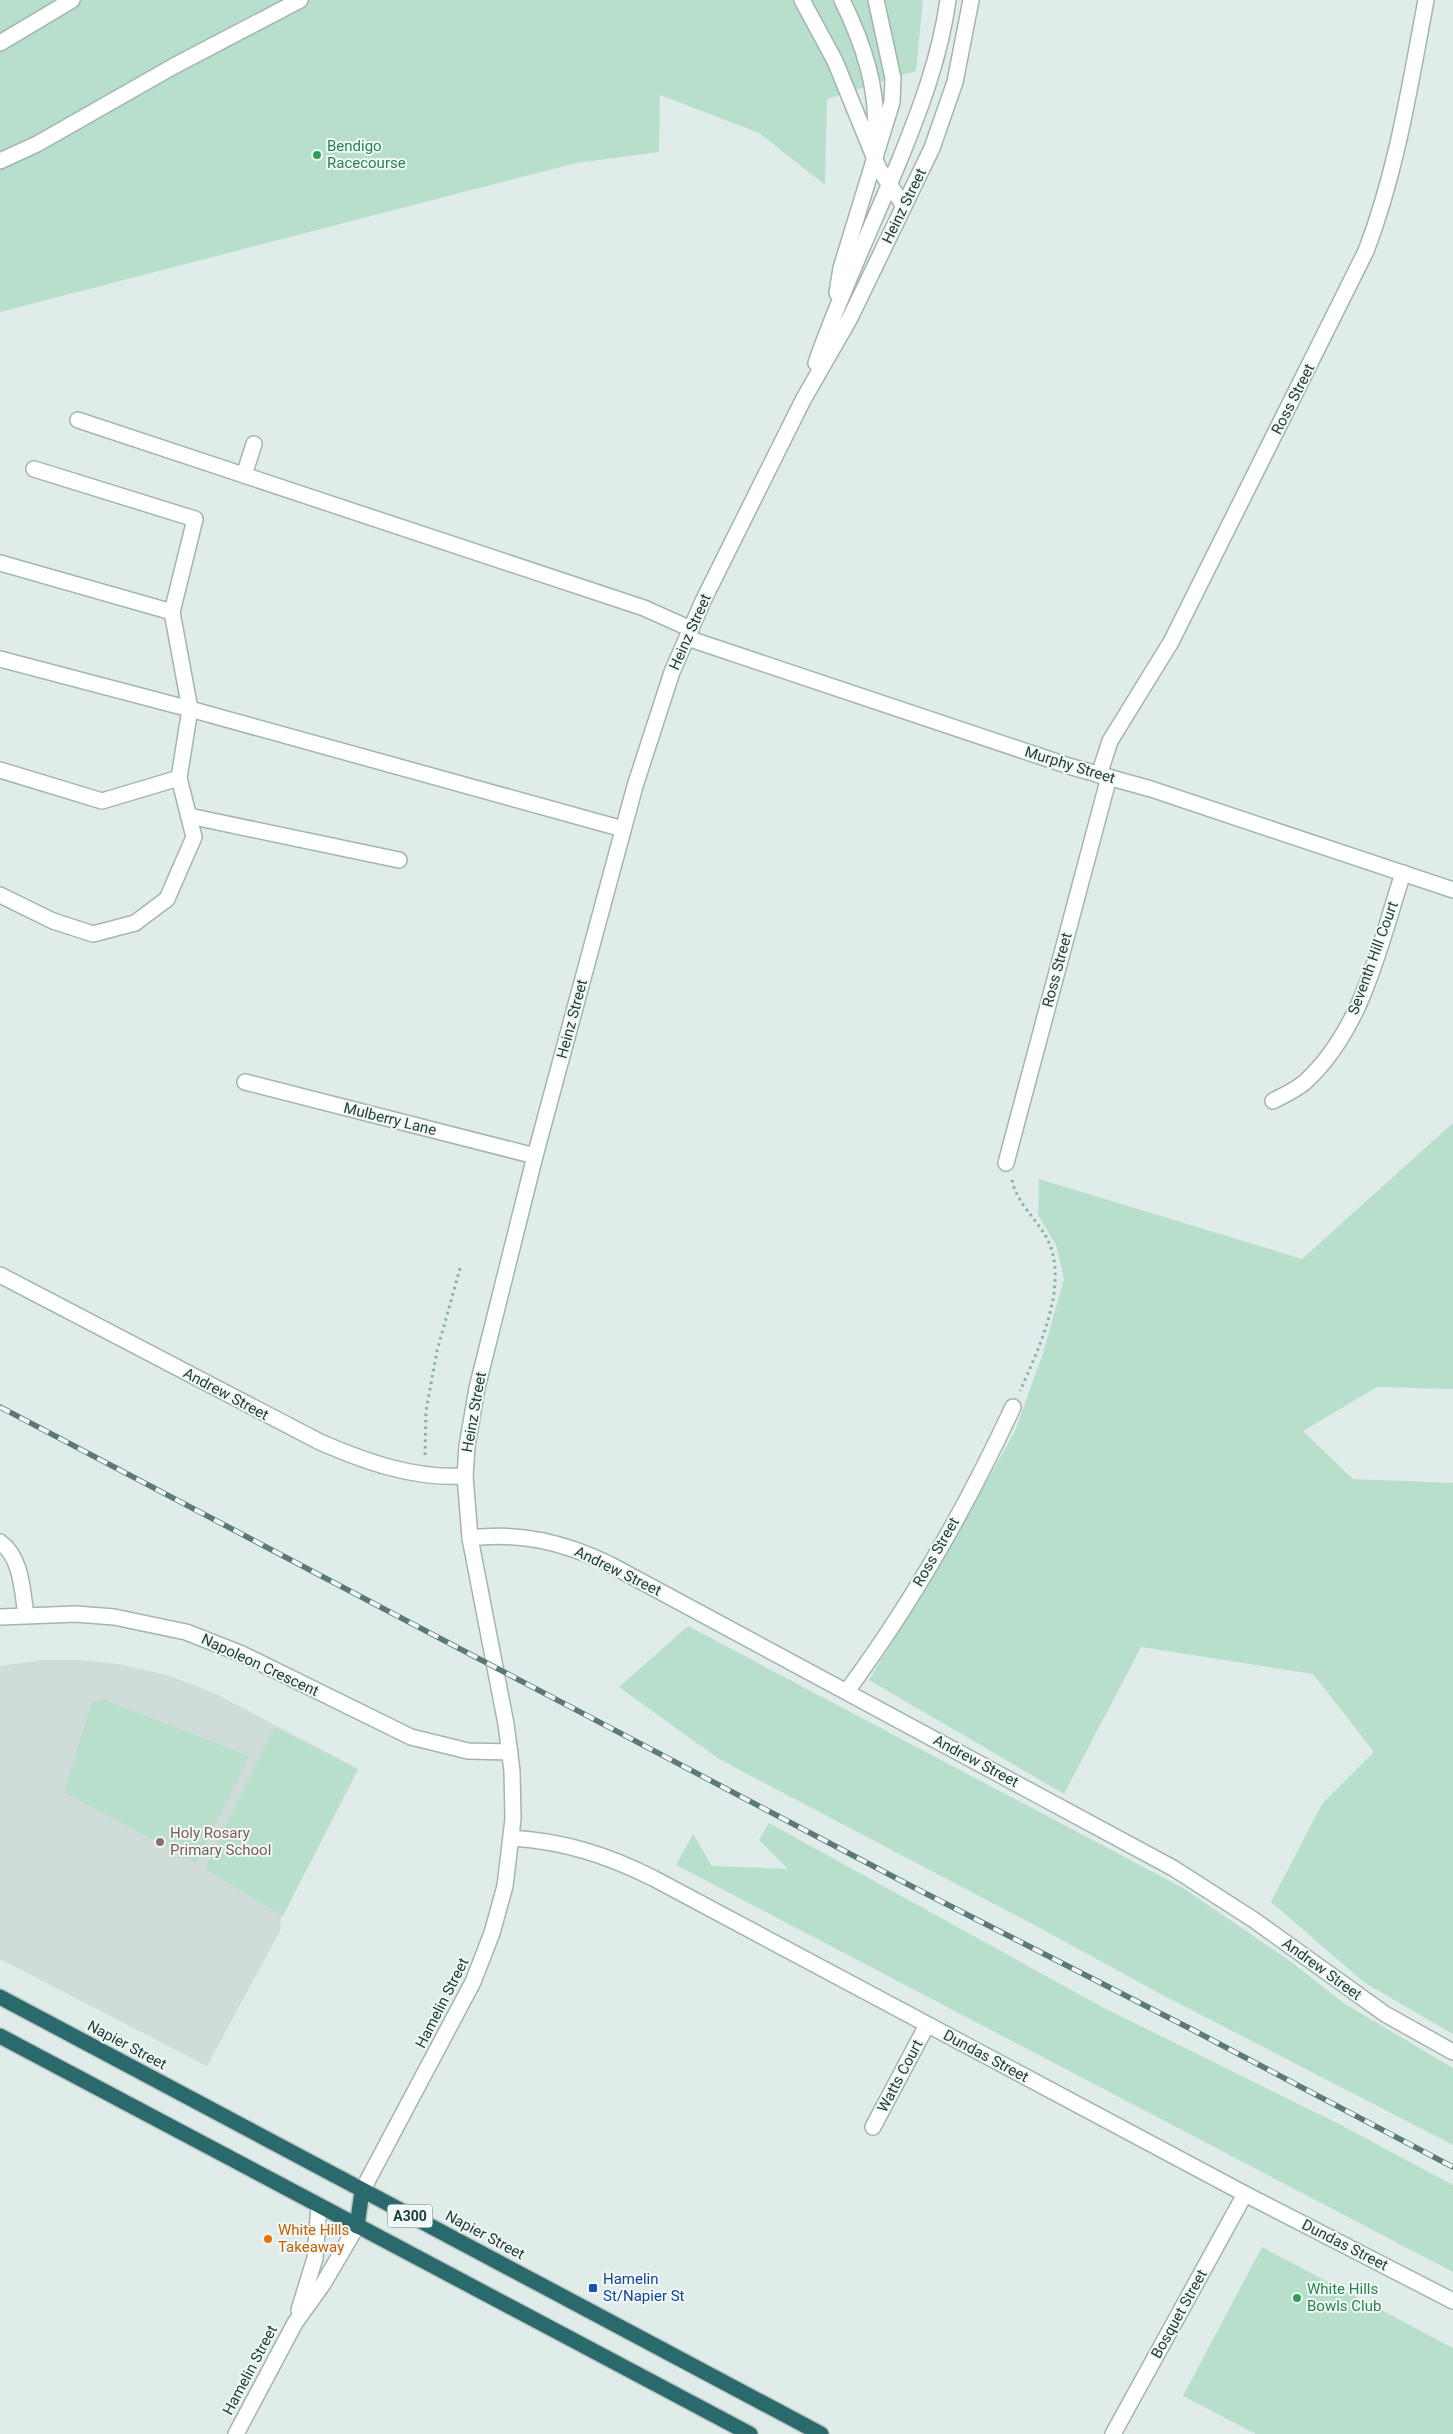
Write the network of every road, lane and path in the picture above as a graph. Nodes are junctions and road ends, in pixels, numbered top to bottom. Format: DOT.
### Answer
graph roads {
  1 [pos="72,0"];
  2 [pos="300,0"];
  3 [pos="802,0"];
  4 [pos="842,0"];
  5 [pos="876,0"];
  6 [pos="948,0"];
  7 [pos="970,0"];
  8 [pos="1426,0"];
  9 [pos="0,43"];
  10 [pos="874,159"];
  11 [pos="0,161"];
  12 [pos="889,186"];
  13 [pos="904,206"];
  14 [pos="832,318"];
  15 [pos="803,400"];
  16 [pos="78,420"];
  17 [pos="254,444"];
  18 [pos="34,469"];
  19 [pos="244,475"];
  20 [pos="0,563"];
  21 [pos="172,612"];
  22 [pos="689,633"];
  23 [pos="0,659"];
  24 [pos="190,709"];
  25 [pos="0,770"];
  26 [pos="1104,776"];
  27 [pos="179,778"];
  28 [pos="189,816"];
  29 [pos="624,829"];
  30 [pos="399,860"];
  31 [pos="1404,873"];
  32 [pos="1453,890"];
  33 [pos="0,895"];
  34 [pos="245,1082"];
  35 [pos="1272,1101"];
  36 [pos="535,1156"];
  37 [pos="1006,1163"];
  38 [pos="461,1265"];
  39 [pos="0,1275"];
  40 [pos="1014,1407"];
  41 [pos="425,1463"];
  42 [pos="464,1476"];
  43 [pos="470,1538"];
  44 [pos="0,1542"];
  45 [pos="26,1615"];
  46 [pos="0,1617"];
  47 [pos="494,1667"];
  48 [pos="847,1691"];
  49 [pos="510,1752"];
  50 [pos="511,1838"];
  51 [pos="0,1997"];
  52 [pos="927,2025"];
  53 [pos="0,2036"];
  54 [pos="1453,2052"];
  55 [pos="873,2126"];
  56 [pos="362,2191"];
  57 [pos="1245,2194"];
  58 [pos="319,2206"];
  59 [pos="357,2226"];
  60 [pos="1453,2301"];
  61 [pos="295,2323"];
  62 [pos="236,2434"];
  63 [pos="750,2434"];
  64 [pos="821,2434"];
  65 [pos="1113,2434"];
  1 -- 9 [label="street"];
  2 -- 11 [label="street"];
  3 -- 10 [label="street"];
  4 -- 10 [label="street"];
  5 -- 10 [label="street"];
  6 -- 12 [label="street, Heinz Street"];
  7 -- 13 [label="street, Heinz Street"];
  8 -- 26 [label="street, Ross Street"];
  10 -- 12 [label="street"];
  10 -- 14 [label="street"];
  12 -- 13 [label="street"];
  12 -- 14 [label="street, Heinz Street"];
  13 -- 15 [label="street, Heinz Street"];
  14 -- 15 [label="street, Heinz Street"];
  15 -- 22 [label="street, Heinz Street"];
  16 -- 19 [label="street, Murphy Street"];
  17 -- 19 [label="street"];
  18 -- 21 [label="street"];
  19 -- 22 [label="street, Murphy Street"];
  20 -- 21 [label="street"];
  21 -- 24 [label="street"];
  22 -- 26 [label="street, Murphy Street"];
  22 -- 29 [label="street, Heinz Street"];
  23 -- 24 [label="street"];
  24 -- 27 [label="street"];
  24 -- 29 [label="street"];
  25 -- 27 [label="street"];
  26 -- 31 [label="street, Murphy Street"];
  26 -- 37 [label="street, Ross Street"];
  27 -- 28 [label="street"];
  28 -- 30 [label="street"];
  28 -- 33 [label="street"];
  29 -- 36 [label="street, Heinz Street"];
  31 -- 32 [label="street, Murphy Street"];
  31 -- 35 [label="street, Seventh Hill Court"];
  34 -- 36 [label="street, Mulberry Lane"];
  36 -- 42 [label="street, Heinz Street"];
  37 -- 40 [label="path"];
  38 -- 41 [label="path"];
  39 -- 42 [label="street, Andrew Street"];
  40 -- 48 [label="street, Ross Street"];
  42 -- 43 [label="street, Heinz Street"];
  43 -- 47 [label="street, Heinz Street"];
  43 -- 48 [label="street, Andrew Street"];
  44 -- 45 [label="street"];
  45 -- 46 [label="street, Napoleon Crescent"];
  45 -- 49 [label="street, Napoleon Crescent"];
  47 -- 49 [label="street, Hamelin Street"];
  48 -- 54 [label="street, Andrew Street"];
  49 -- 50 [label="street, Hamelin Street"];
  50 -- 52 [label="street, Dundas Street"];
  50 -- 56 [label="street, Hamelin Street"];
  51 -- 56 [label="highway, Napier Street / A300"];
  52 -- 55 [label="street, Watts Court"];
  52 -- 57 [label="street, Dundas Street"];
  53 -- 58 [label="highway, A300"];
  56 -- 59 [label="highway, Hamelin Street"];
  56 -- 64 [label="highway, Napier Street / A300"];
  57 -- 60 [label="street, Dundas Street"];
  57 -- 65 [label="street, Bosquet Street"];
  58 -- 59 [label="highway, A300"];
  58 -- 61 [label="street, Hamelin Street"];
  59 -- 61 [label="street, Hamelin Street"];
  59 -- 63 [label="highway, A300"];
  61 -- 62 [label="street, Hamelin Street"];
}
